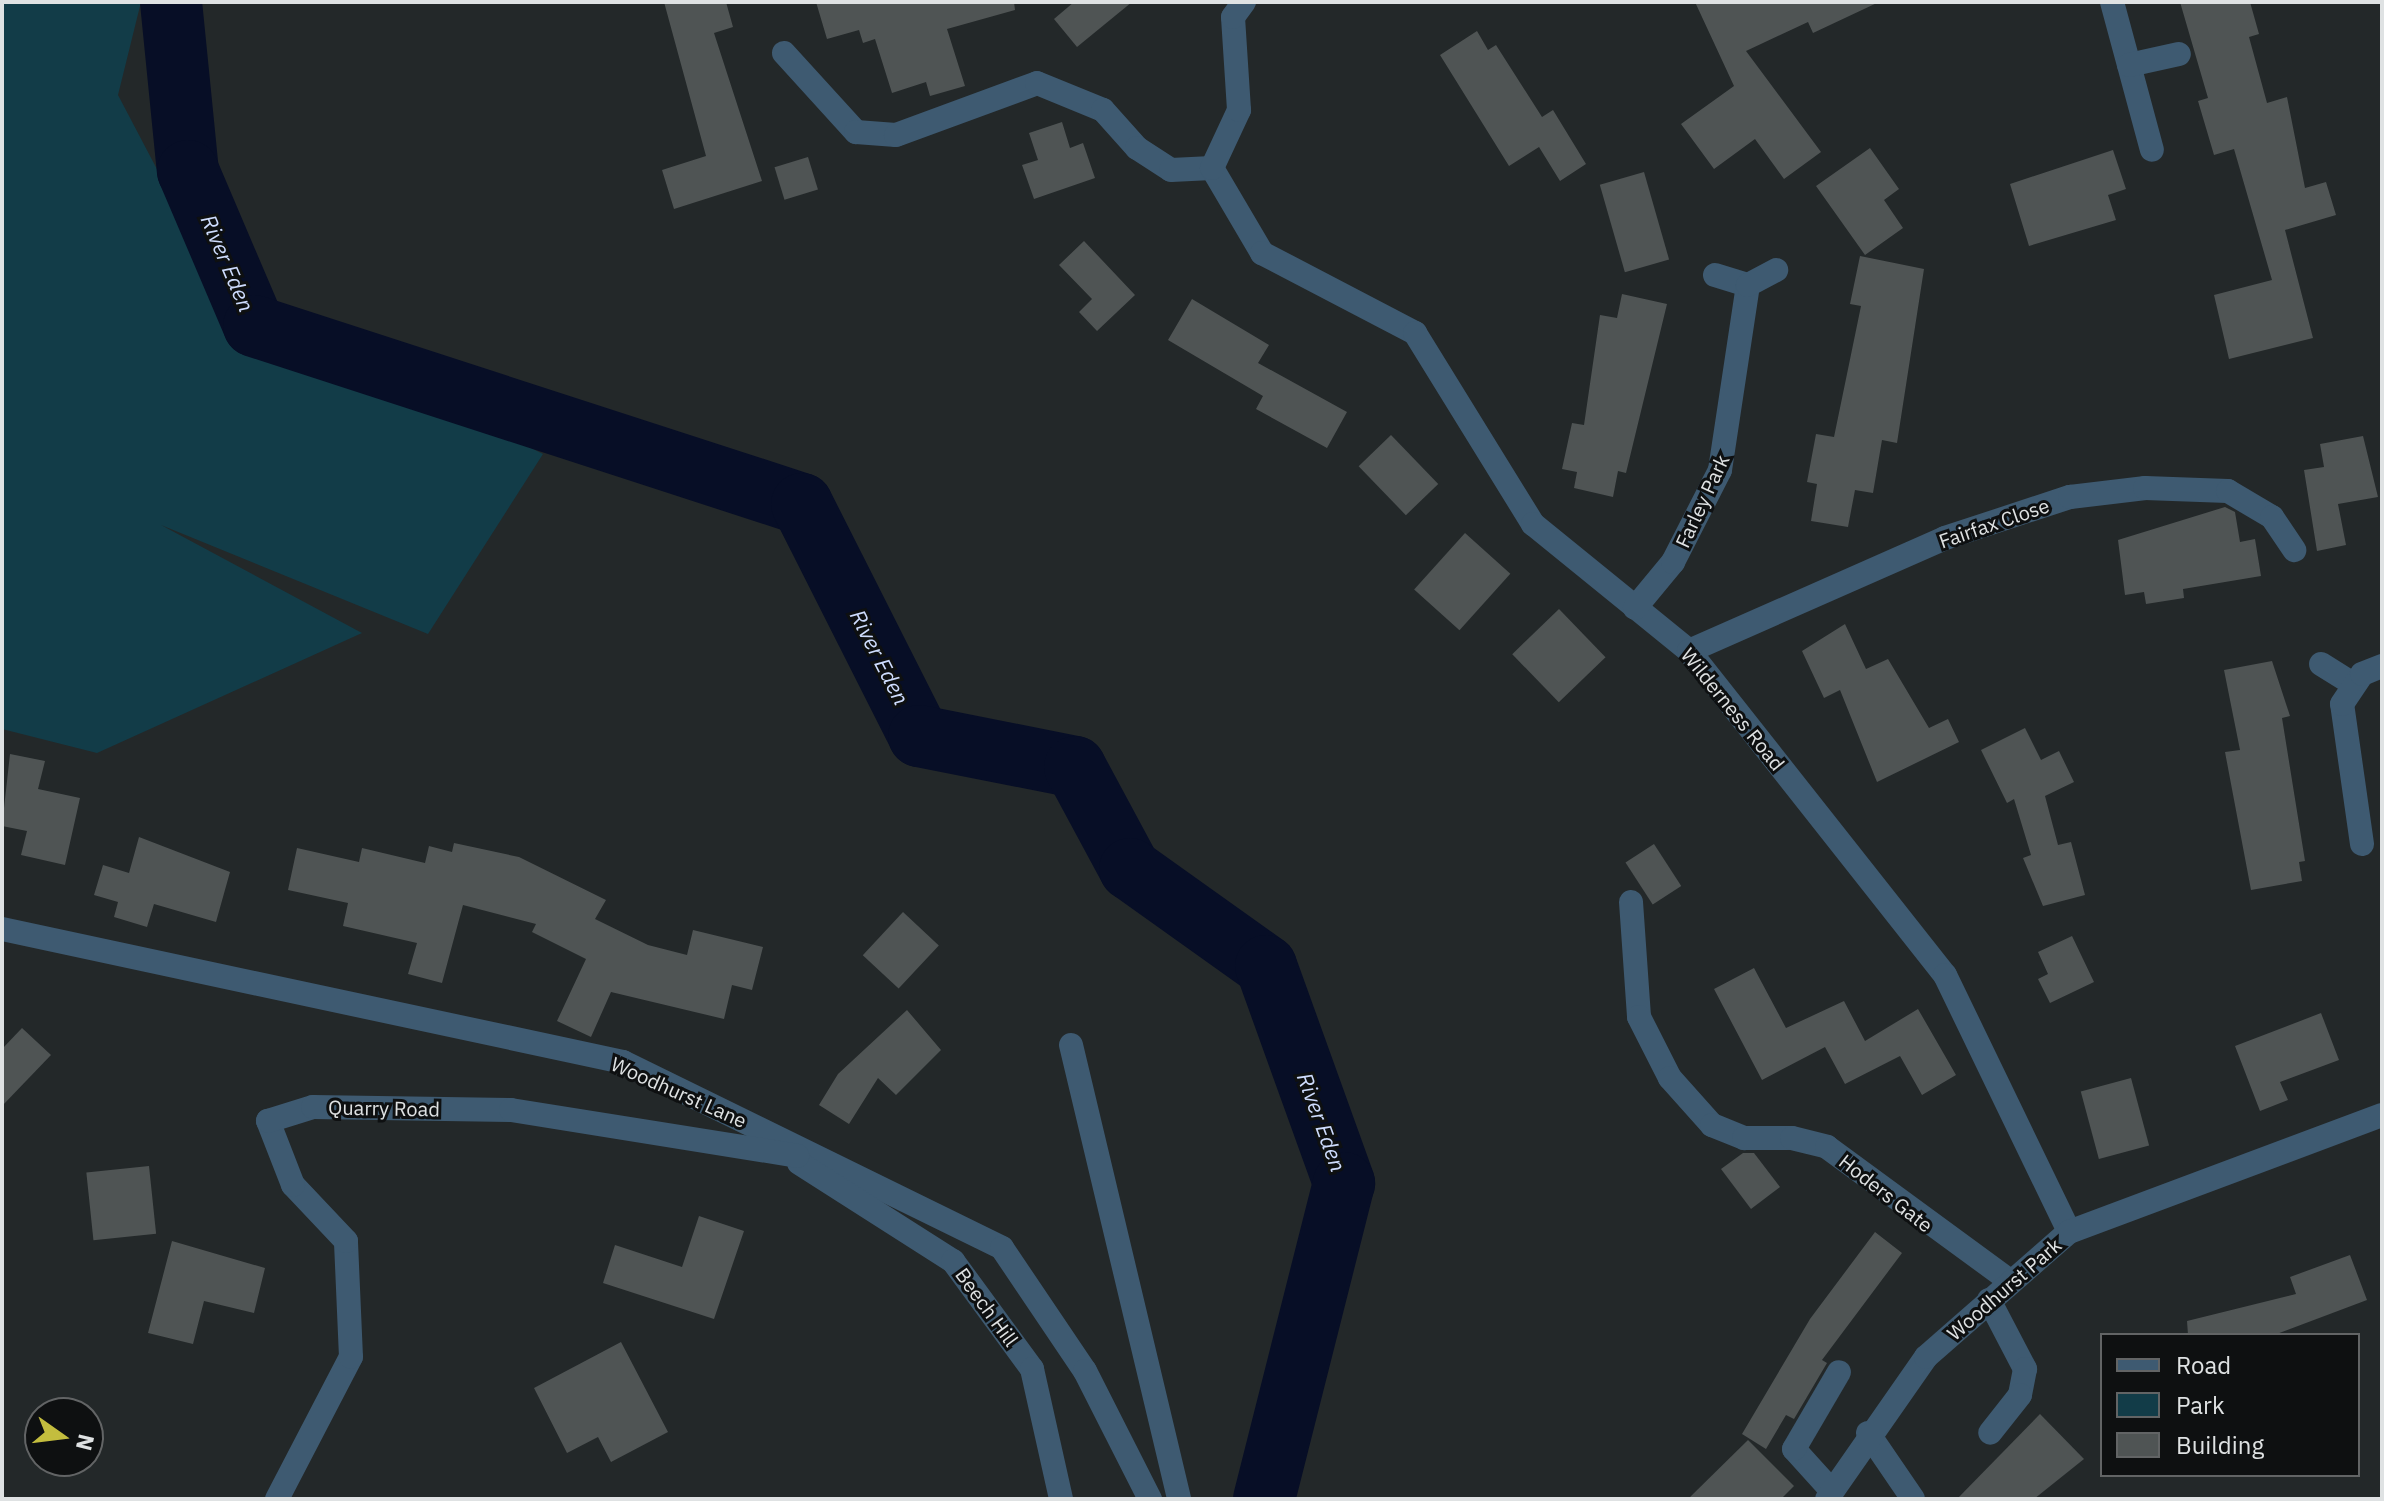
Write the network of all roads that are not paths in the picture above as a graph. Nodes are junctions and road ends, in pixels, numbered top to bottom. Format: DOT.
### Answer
graph roads {
  1 [pos="1244,2"];
  2 [pos="2112,2"];
  3 [pos="784,53"];
  4 [pos="2179,54"];
  5 [pos="2129,65"];
  6 [pos="2152,150"];
  7 [pos="1212,168"];
  8 [pos="1776,270"];
  9 [pos="1715,275"];
  10 [pos="1748,285"];
  11 [pos="2294,550"];
  12 [pos="1635,608"];
  13 [pos="1689,651"];
  14 [pos="2321,664"];
  15 [pos="2382,666"];
  16 [pos="2353,684"];
  17 [pos="2362,844"];
  18 [pos="1631,902"];
  19 [pos="2,929"];
  20 [pos="1071,1045"];
  21 [pos="2382,1115"];
  22 [pos="785,1154"];
  23 [pos="824,1161"];
  24 [pos="2069,1232"];
  25 [pos="2010,1281"];
  26 [pos="1989,1300"];
  27 [pos="1839,1372"];
  28 [pos="1868,1433"];
  29 [pos="1990,1433"];
  30 [pos="1829,1494"];
  31 [pos="277,1499"];
  32 [pos="1061,1499"];
  33 [pos="1150,1499"];
  34 [pos="1179,1499"];
  35 [pos="1913,1499"];
  1 -- 7 [label="street"];
  2 -- 5 [label="street"];
  3 -- 7 [label="street"];
  4 -- 5 [label="street"];
  5 -- 6 [label="street"];
  7 -- 12 [label="street, Wilderness Road"];
  8 -- 10 [label="street"];
  9 -- 10 [label="street"];
  10 -- 12 [label="street, Farley Park"];
  11 -- 13 [label="street, Fairfax Close"];
  12 -- 13 [label="street, Wilderness Road"];
  13 -- 24 [label="street, Wilderness Road"];
  14 -- 16 [label="street"];
  15 -- 16 [label="street"];
  16 -- 17 [label="street"];
  18 -- 25 [label="street, Hoders Gate"];
  19 -- 23 [label="street, Woodhurst Lane"];
  20 -- 34 [label="street"];
  21 -- 24 [label="street, Woodhurst Park"];
  22 -- 23 [label="street, Quarry Road"];
  22 -- 31 [label="street, Quarry Road"];
  22 -- 32 [label="street, Beech Hill"];
  23 -- 33 [label="street, Woodhurst Lane"];
  24 -- 25 [label="street, Woodhurst Park"];
  25 -- 26 [label="street, Woodhurst Park"];
  26 -- 28 [label="street, Woodhurst Park"];
  26 -- 29 [label="street"];
  27 -- 30 [label="street"];
  28 -- 30 [label="street, Woodhurst Park"];
  28 -- 35 [label="street"];
}
